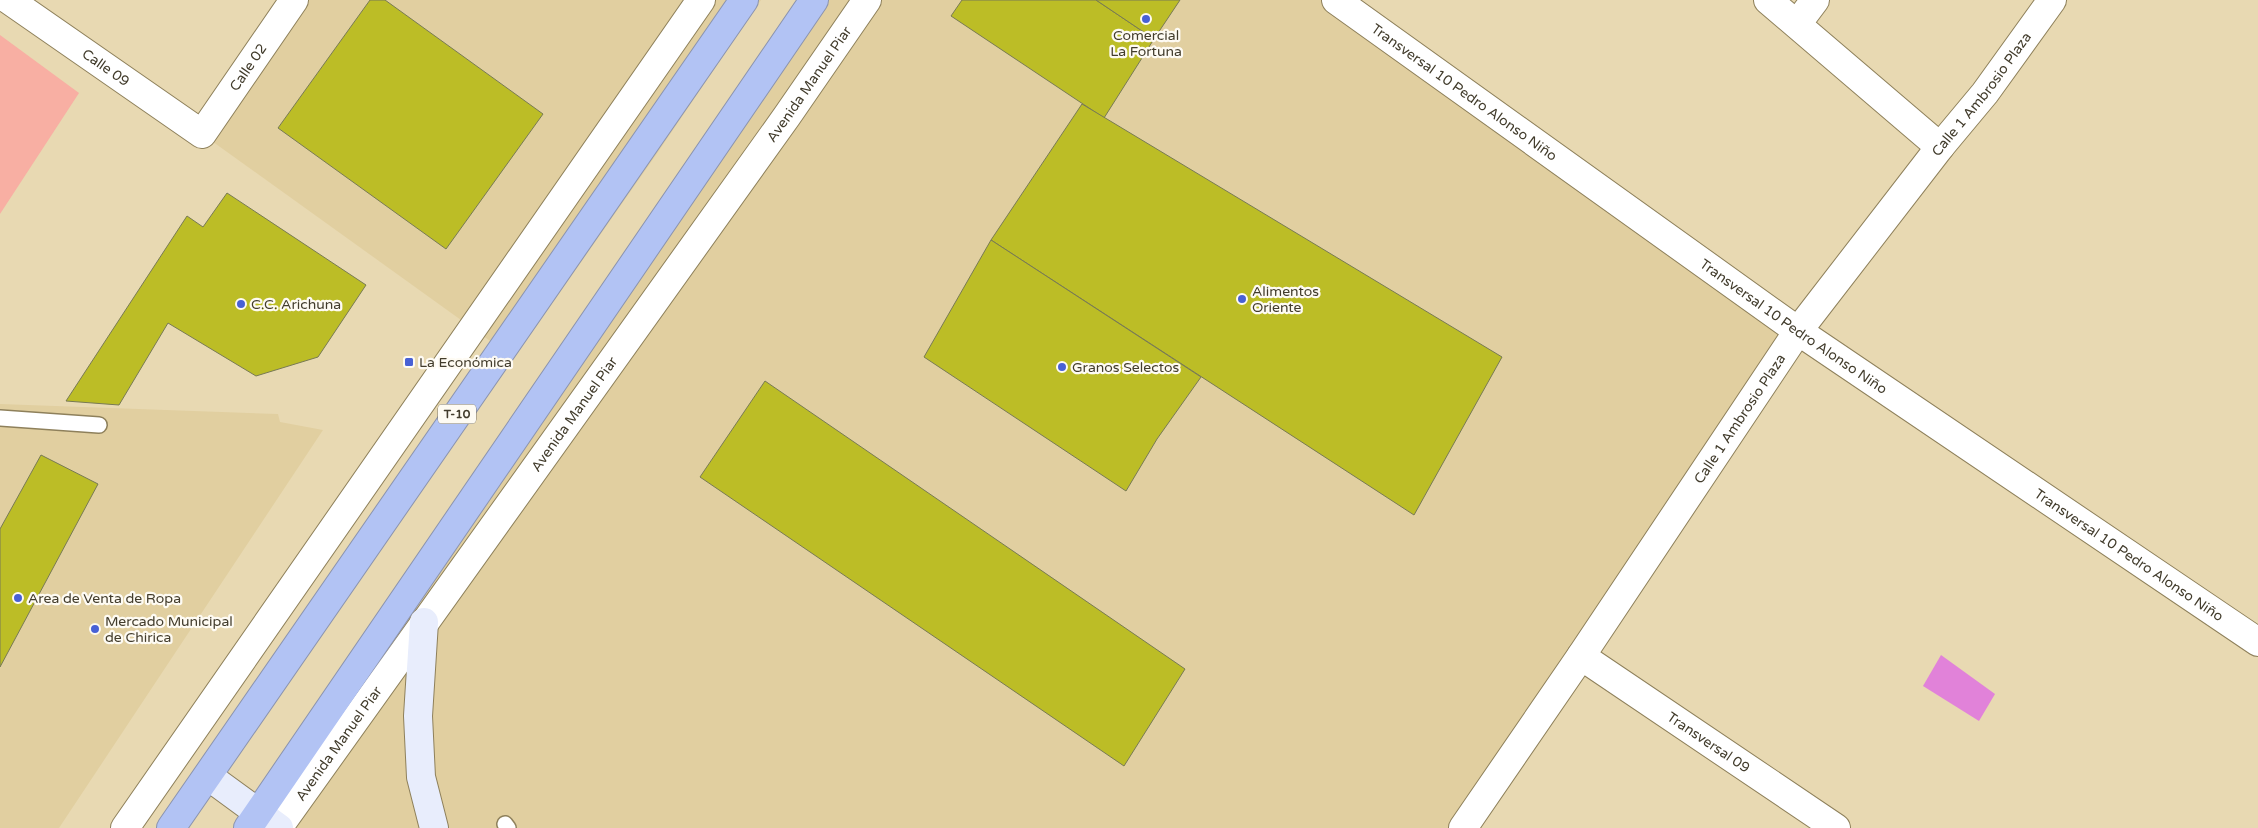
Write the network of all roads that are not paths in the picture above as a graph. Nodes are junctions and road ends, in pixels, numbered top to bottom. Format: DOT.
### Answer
graph roads {
  1 [pos="9,0"];
  2 [pos="294,0"];
  3 [pos="701,0"];
  4 [pos="744,0"];
  5 [pos="814,0"];
  6 [pos="867,0"];
  7 [pos="1336,0"];
  8 [pos="1768,0"];
  9 [pos="1815,0"];
  10 [pos="2052,0"];
  11 [pos="1797,24"];
  12 [pos="202,134"];
  13 [pos="1940,147"];
  14 [pos="583,168"];
  15 [pos="614,187"];
  16 [pos="1798,331"];
  17 [pos="0,418"];
  18 [pos="99,425"];
  19 [pos="424,622"];
  20 [pos="2258,642"];
  21 [pos="1581,656"];
  22 [pos="208,776"];
  23 [pos="180,825"];
  24 [pos="268,825"];
  25 [pos="1825,825"];
  26 [pos="125,828"];
  27 [pos="434,828"];
  28 [pos="1463,828"];
  1 -- 12 [label="street, Calle 09"];
  2 -- 12 [label="street, Calle 02"];
  3 -- 14 [label="street, T-10"];
  4 -- 15 [label="highway, T-10"];
  5 -- 24 [label="highway, Avenida Manuel Piar"];
  6 -- 19 [label="street, Avenida Manuel Piar"];
  7 -- 16 [label="street, Transversal 10 Pedro Alonso Niño"];
  8 -- 11 [label="street"];
  9 -- 11 [label="street"];
  10 -- 13 [label="street, Calle 1 Ambrosio Plaza"];
  11 -- 13 [label="street"];
  13 -- 16 [label="street, Calle 1 Ambrosio Plaza"];
  14 -- 15 [label="street"];
  14 -- 26 [label="street, T-10"];
  15 -- 22 [label="highway, T-10"];
  16 -- 20 [label="street, Transversal 10 Pedro Alonso Niño"];
  16 -- 21 [label="street, Calle 1 Ambrosio Plaza"];
  17 -- 18 [label="lane"];
  19 -- 24 [label="street, Avenida Manuel Piar"];
  19 -- 27 [label="street"];
  21 -- 25 [label="street, Transversal 09"];
  21 -- 28 [label="street, Calle 1 Ambrosio Plaza"];
  22 -- 23 [label="highway, T-10"];
  22 -- 24 [label="street"];
}
